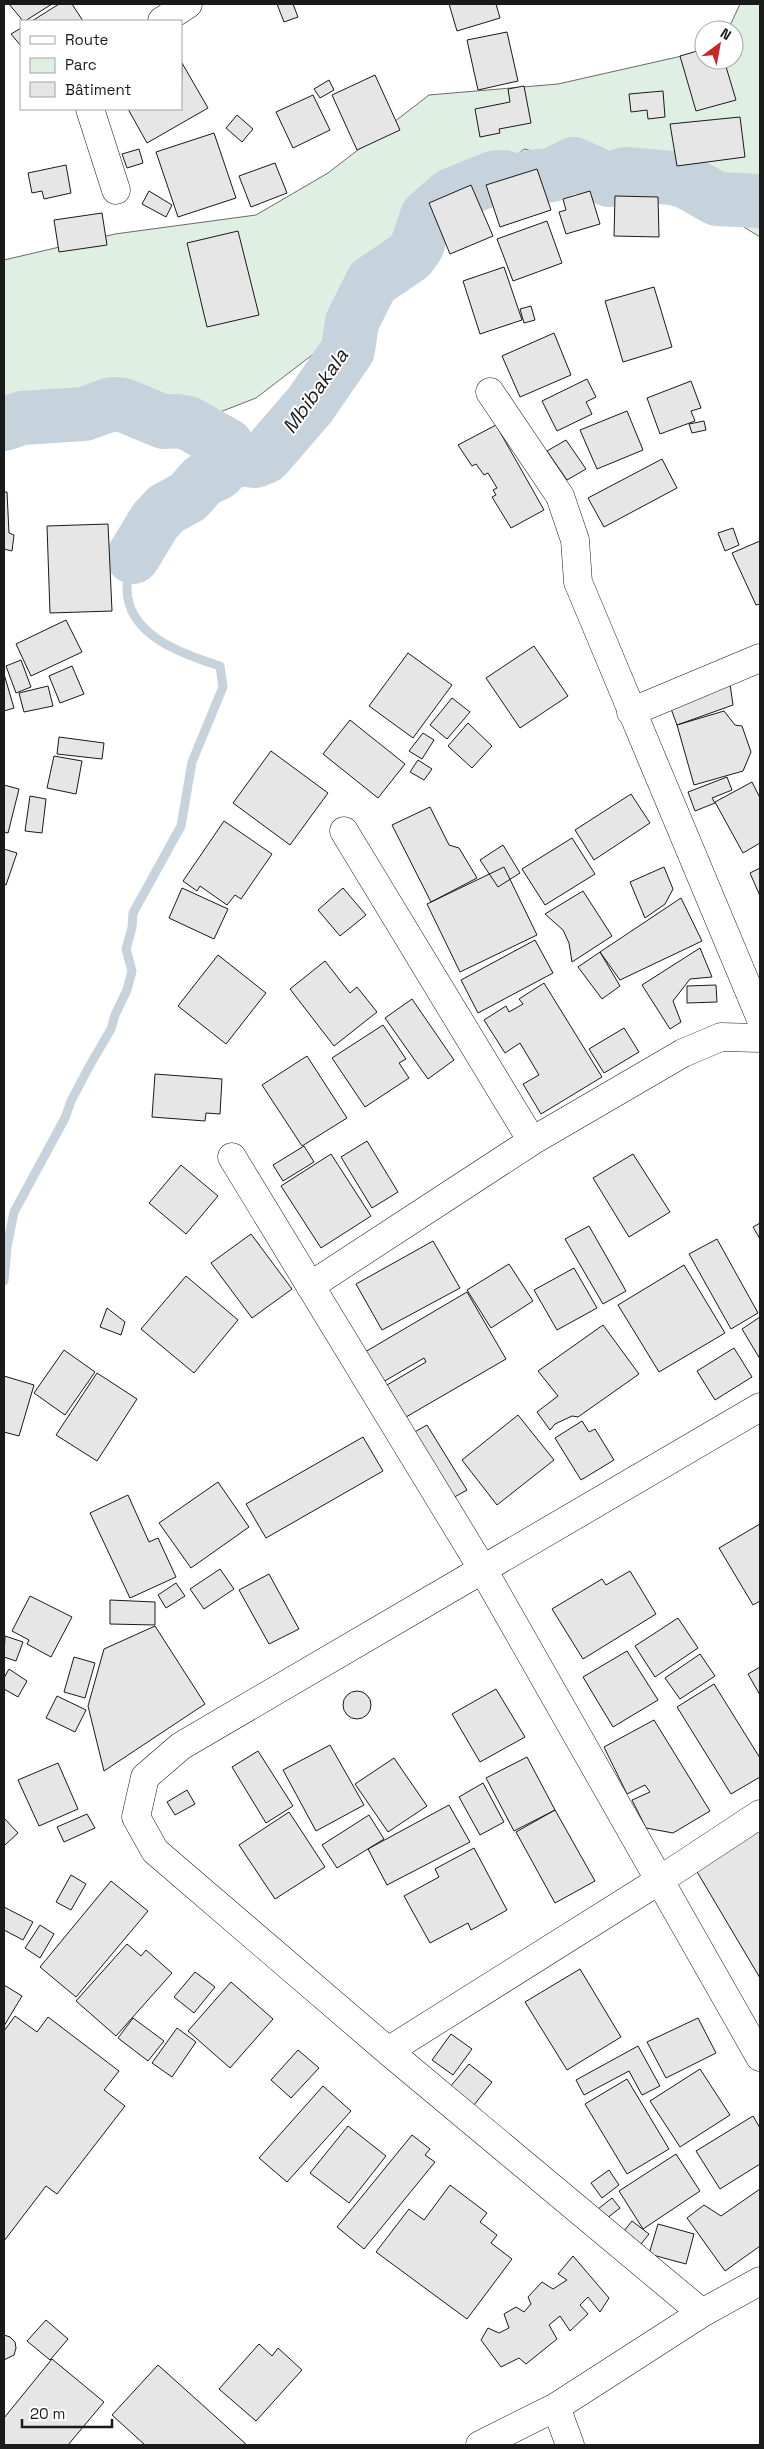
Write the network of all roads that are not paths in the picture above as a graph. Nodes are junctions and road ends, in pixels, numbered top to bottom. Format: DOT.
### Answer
graph roads {
  1 [pos="188,4"];
  2 [pos="164,20"];
  3 [pos="90,110"];
  4 [pos="116,190"];
  5 [pos="490,392"];
  6 [pos="760,658"];
  7 [pos="632,712"];
  8 [pos="344,831"];
  9 [pos="760,1017"];
  10 [pos="760,1038"];
  11 [pos="532,1141"];
  12 [pos="232,1157"];
  13 [pos="310,1286"];
  14 [pos="760,1406"];
  15 [pos="482,1568"];
  16 [pos="760,1814"];
  17 [pos="660,1880"];
  18 [pos="388,2051"];
  19 [pos="760,2057"];
  20 [pos="760,2281"];
  21 [pos="702,2313"];
  22 [pos="556,2407"];
  23 [pos="480,2445"];
  24 [pos="570,2445"];
  1 -- 2 [label="street"];
  3 -- 4 [label="street"];
  5 -- 7 [label="street"];
  6 -- 7 [label="street"];
  7 -- 9 [label="street"];
  8 -- 11 [label="street"];
  10 -- 11 [label="street"];
  11 -- 13 [label="street"];
  12 -- 13 [label="street"];
  13 -- 15 [label="street"];
  14 -- 15 [label="street"];
  15 -- 17 [label="street"];
  15 -- 18 [label="street"];
  16 -- 17 [label="street"];
  17 -- 18 [label="street"];
  17 -- 19 [label="street"];
  18 -- 21 [label="street"];
  20 -- 21 [label="street"];
  21 -- 22 [label="street"];
  22 -- 23 [label="street"];
  22 -- 24 [label="street"];
}
